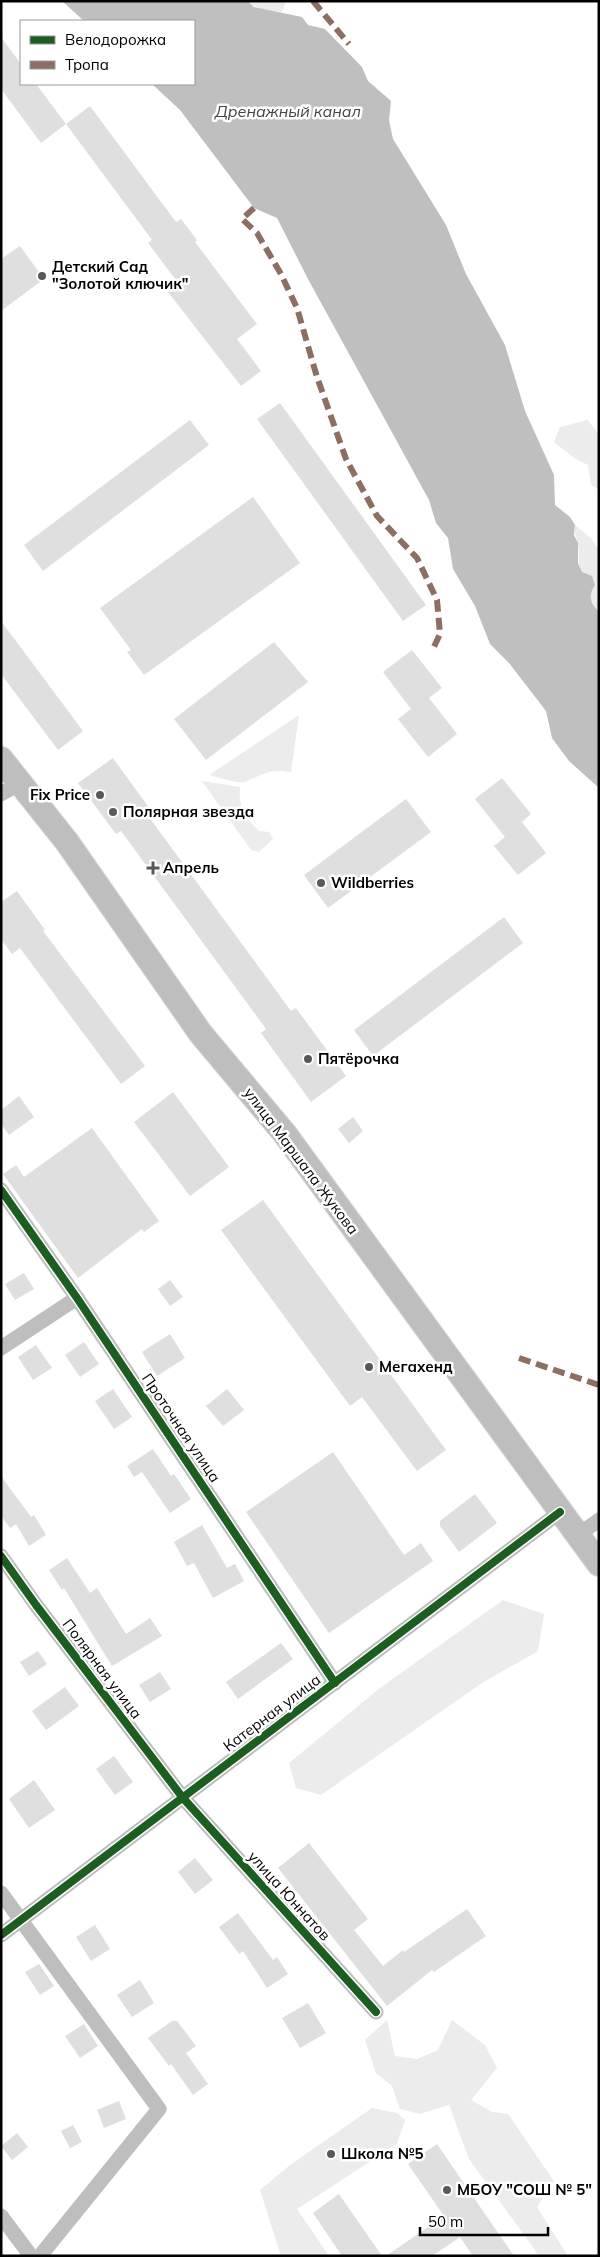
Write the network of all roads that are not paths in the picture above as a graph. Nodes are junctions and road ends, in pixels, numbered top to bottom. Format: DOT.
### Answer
graph roads {
  1 [pos="1,759"];
  2 [pos="11,788"];
  3 [pos="1,1190"];
  4 [pos="77,1298"];
  5 [pos="1,1348"];
  6 [pos="560,1512"];
  7 [pos="599,1520"];
  8 [pos="577,1536"];
  9 [pos="1,1556"];
  10 [pos="599,1564"];
  11 [pos="335,1683"];
  12 [pos="183,1798"];
  13 [pos="1,1893"];
  14 [pos="22,1920"];
  15 [pos="1,1935"];
  16 [pos="376,2012"];
  17 [pos="1,2216"];
  18 [pos="31,2256"];
  19 [pos="40,2256"];
  1 -- 2 [label="main road, улица Маршала Жукова"];
  2 -- 6 [label="main road, улица Маршала Жукова"];
  3 -- 4 [label="street, Проточная улица"];
  4 -- 5 [label="street"];
  4 -- 11 [label="street, Проточная улица"];
  6 -- 8 [label="main road, улица Маршала Жукова"];
  6 -- 11 [label="street, Катерная улица"];
  7 -- 8 [label="street"];
  8 -- 10 [label="main road, улица Маршала Жукова"];
  9 -- 12 [label="street, Полярная улица"];
  11 -- 12 [label="street, Катерная улица"];
  12 -- 14 [label="street, Катерная улица"];
  12 -- 16 [label="street, улица Юннатов"];
  13 -- 14 [label="street"];
  14 -- 15 [label="street, Катерная улица"];
  14 -- 19 [label="street"];
  17 -- 18 [label="street"];
}
